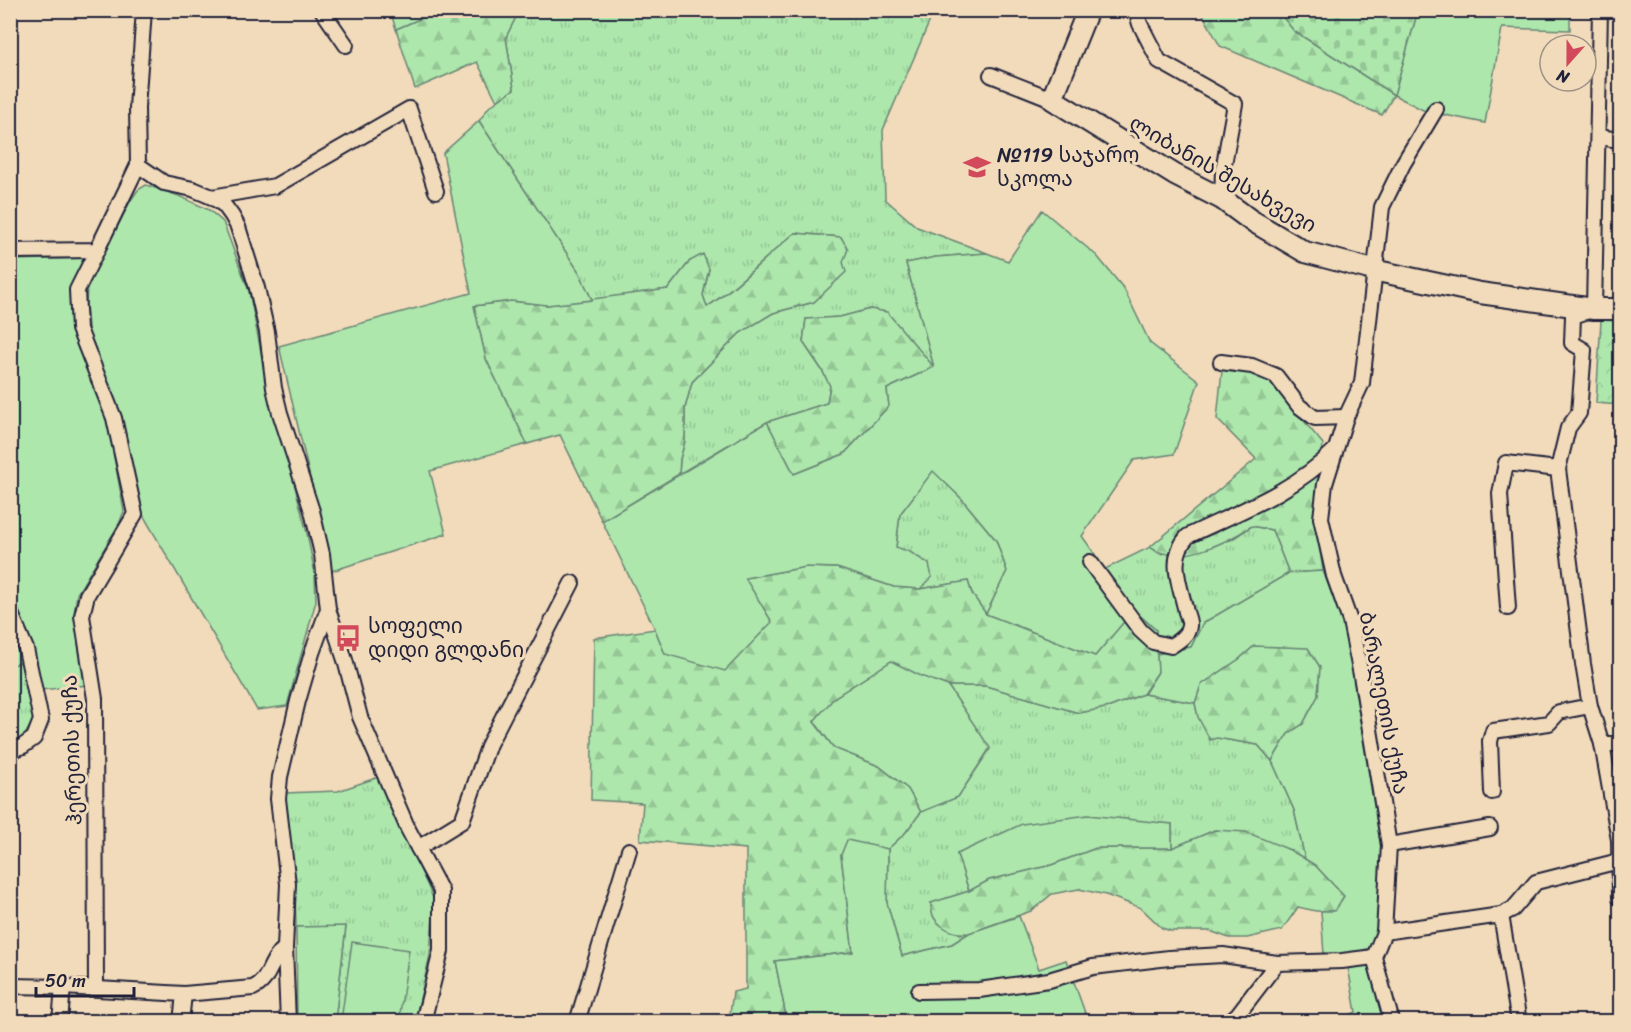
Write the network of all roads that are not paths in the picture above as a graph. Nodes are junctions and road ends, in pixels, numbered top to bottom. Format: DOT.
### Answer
graph roads {
  1 [pos="144,10"];
  2 [pos="322,10"];
  3 [pos="1088,10"];
  4 [pos="1137,10"];
  5 [pos="1600,10"];
  6 [pos="346,45"];
  7 [pos="991,75"];
  8 [pos="1052,99"];
  9 [pos="1436,109"];
  10 [pos="1598,137"];
  11 [pos="1620,140"];
  12 [pos="138,165"];
  13 [pos="436,191"];
  14 [pos="212,197"];
  15 [pos="1222,200"];
  16 [pos="97,250"];
  17 [pos="10,251"];
  18 [pos="1373,270"];
  19 [pos="1594,309"];
  20 [pos="1620,309"];
  21 [pos="1221,362"];
  22 [pos="1346,417"];
  23 [pos="1336,449"];
  24 [pos="1558,470"];
  25 [pos="1089,562"];
  26 [pos="572,583"];
  27 [pos="1508,608"];
  28 [pos="328,609"];
  29 [pos="10,611"];
  30 [pos="1590,706"];
  31 [pos="1602,744"];
  32 [pos="1620,744"];
  33 [pos="10,752"];
  34 [pos="1492,792"];
  35 [pos="1490,828"];
  36 [pos="1389,845"];
  37 [pos="418,848"];
  38 [pos="629,850"];
  39 [pos="1619,861"];
  40 [pos="1620,898"];
  41 [pos="1501,915"];
  42 [pos="1384,932"];
  43 [pos="285,948"];
  44 [pos="1374,957"];
  45 [pos="1277,963"];
  46 [pos="10,986"];
  47 [pos="63,987"];
  48 [pos="96,988"];
  49 [pos="920,991"];
  50 [pos="184,994"];
  51 [pos="60,1022"];
  52 [pos="181,1022"];
  53 [pos="288,1022"];
  54 [pos="423,1022"];
  55 [pos="577,1022"];
  56 [pos="1229,1022"];
  57 [pos="1392,1022"];
  58 [pos="1519,1022"];
  1 -- 12 [label="street"];
  2 -- 6 [label="street"];
  3 -- 8 [label="street"];
  4 -- 15 [label="street"];
  5 -- 10 [label="street"];
  7 -- 8 [label="street, ლიბანის შესახვევი"];
  8 -- 15 [label="street, ლიბანის შესახვევი"];
  9 -- 18 [label="street, ბარალეთის ქუჩა"];
  10 -- 11 [label="street"];
  10 -- 19 [label="street"];
  12 -- 14 [label="street"];
  12 -- 16 [label="street, ჰერეთის ქუჩა"];
  13 -- 14 [label="street"];
  14 -- 28 [label="street"];
  15 -- 18 [label="street, ლიბანის შესახვევი"];
  16 -- 17 [label="street"];
  16 -- 48 [label="street, ჰერეთის ქუჩა"];
  18 -- 19 [label="street, ლიბანის შესახვევი"];
  18 -- 22 [label="street, ბარალეთის ქუჩა"];
  19 -- 20 [label="street, ლიბანის შესახვევი"];
  19 -- 24 [label="street"];
  21 -- 22 [label="street"];
  22 -- 23 [label="street, ბარალეთის ქუჩა"];
  23 -- 25 [label="street"];
  23 -- 36 [label="street, ბარალეთის ქუჩა"];
  24 -- 27 [label="street"];
  24 -- 30 [label="street"];
  26 -- 37 [label="street"];
  28 -- 37 [label="street"];
  28 -- 43 [label="street"];
  29 -- 33 [label="street"];
  30 -- 31 [label="street"];
  30 -- 34 [label="street"];
  31 -- 32 [label="street"];
  31 -- 39 [label="street"];
  35 -- 36 [label="street"];
  36 -- 42 [label="street, ბარალეთის ქუჩა"];
  37 -- 54 [label="street"];
  38 -- 55 [label="street"];
  39 -- 40 [label="street"];
  39 -- 41 [label="street"];
  41 -- 42 [label="street"];
  41 -- 58 [label="street"];
  42 -- 44 [label="street, ბარალეთის ქუჩა"];
  43 -- 50 [label="street"];
  43 -- 53 [label="street"];
  44 -- 45 [label="street"];
  44 -- 57 [label="street"];
  45 -- 49 [label="street"];
  45 -- 56 [label="street"];
  46 -- 47 [label="street"];
  47 -- 48 [label="street"];
  47 -- 51 [label="street"];
  48 -- 50 [label="street"];
  50 -- 52 [label="street"];
}
